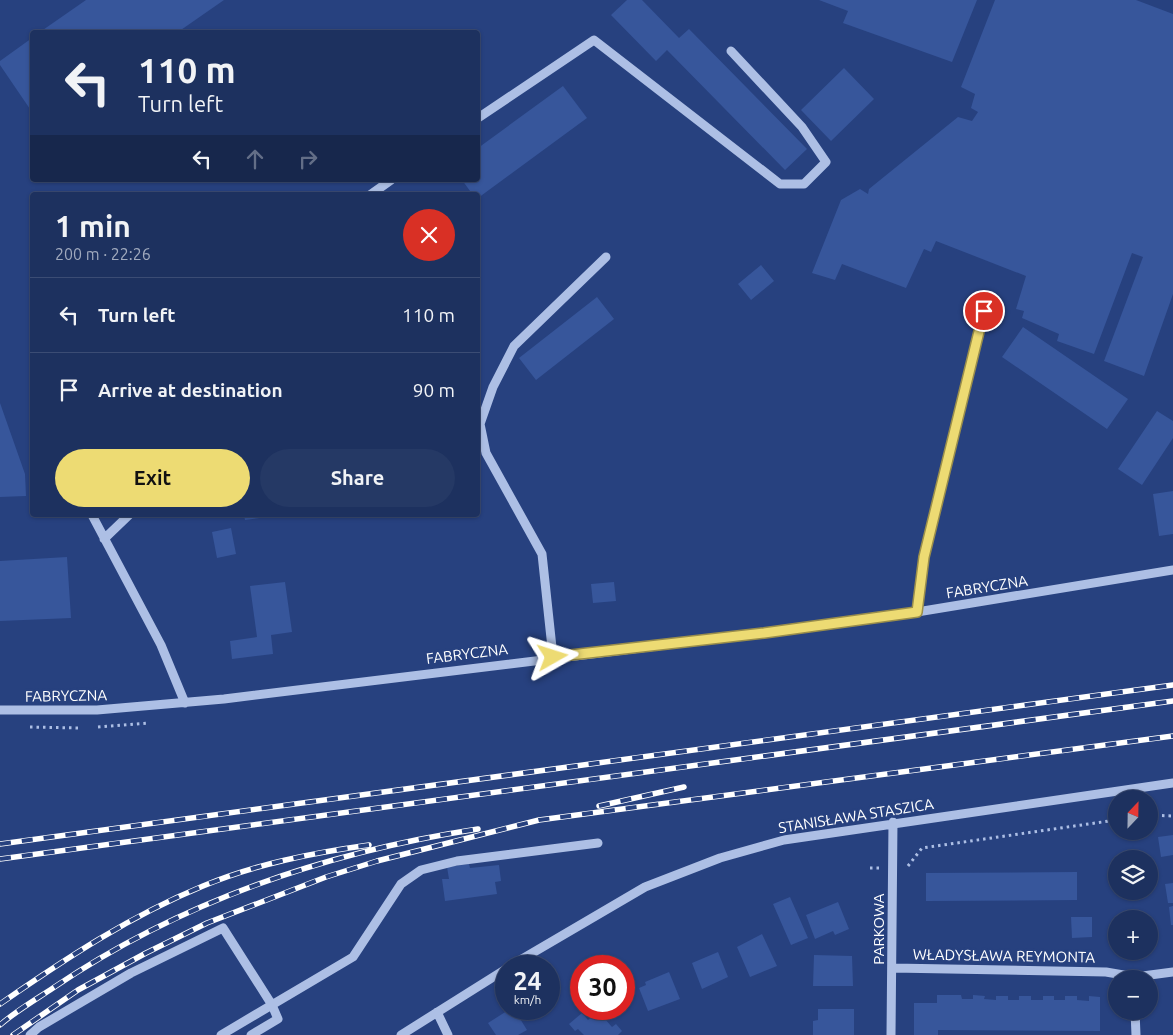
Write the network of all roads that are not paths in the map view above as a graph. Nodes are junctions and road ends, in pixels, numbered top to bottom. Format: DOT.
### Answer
graph roads {
  1 [pos="731,51"];
  2 [pos="480,117"];
  3 [pos="388,182"];
  4 [pos="374,192"];
  5 [pos="606,257"];
  6 [pos="984,311"];
  7 [pos="93,517"];
  8 [pos="127,517"];
  9 [pos="104,538"];
  10 [pos="1173,570"];
  11 [pos="917,612"];
  12 [pos="553,657"];
  13 [pos="185,703"];
  14 [pos="0,710"];
  15 [pos="1173,783"];
  16 [pos="894,822"];
  17 [pos="598,843"];
  18 [pos="528,955"];
  19 [pos="893,968"];
  20 [pos="1108,972"];
  21 [pos="1173,972"];
  22 [pos="1158,974"];
  23 [pos="495,976"];
  24 [pos="272,1004"];
  25 [pos="437,1012"];
  26 [pos="1136,1020"];
  27 [pos="30,1035"];
  28 [pos="221,1035"];
  29 [pos="251,1035"];
  30 [pos="401,1035"];
  31 [pos="448,1035"];
  32 [pos="892,1035"];
  33 [pos="1136,1035"];
  1 -- 2 [label="street"];
  3 -- 4 [label="street"];
  5 -- 12 [label="street"];
  6 -- 11 [label="street"];
  7 -- 9 [label="street"];
  8 -- 9 [label="street"];
  9 -- 13 [label="street"];
  10 -- 11 [label="street, FABRYCZNA"];
  11 -- 12 [label="street, FABRYCZNA"];
  12 -- 13 [label="street, FABRYCZNA"];
  13 -- 14 [label="street, FABRYCZNA"];
  15 -- 16 [label="street, STANISŁAWA STASZICA"];
  16 -- 18 [label="street, STANISŁAWA STASZICA"];
  16 -- 19 [label="street, PARKOWA"];
  17 -- 24 [label="street"];
  19 -- 20 [label="street, WŁADYSŁAWA REYMONTA"];
  19 -- 32 [label="street, PARKOWA"];
  21 -- 22 [label="street, WŁADYSŁAWA REYMONTA"];
  23 -- 25 [label="street"];
  24 -- 27 [label="street"];
  24 -- 28 [label="street"];
  24 -- 29 [label="street"];
  25 -- 30 [label="street"];
  25 -- 31 [label="street"];
  26 -- 33 [label="street"];
}
